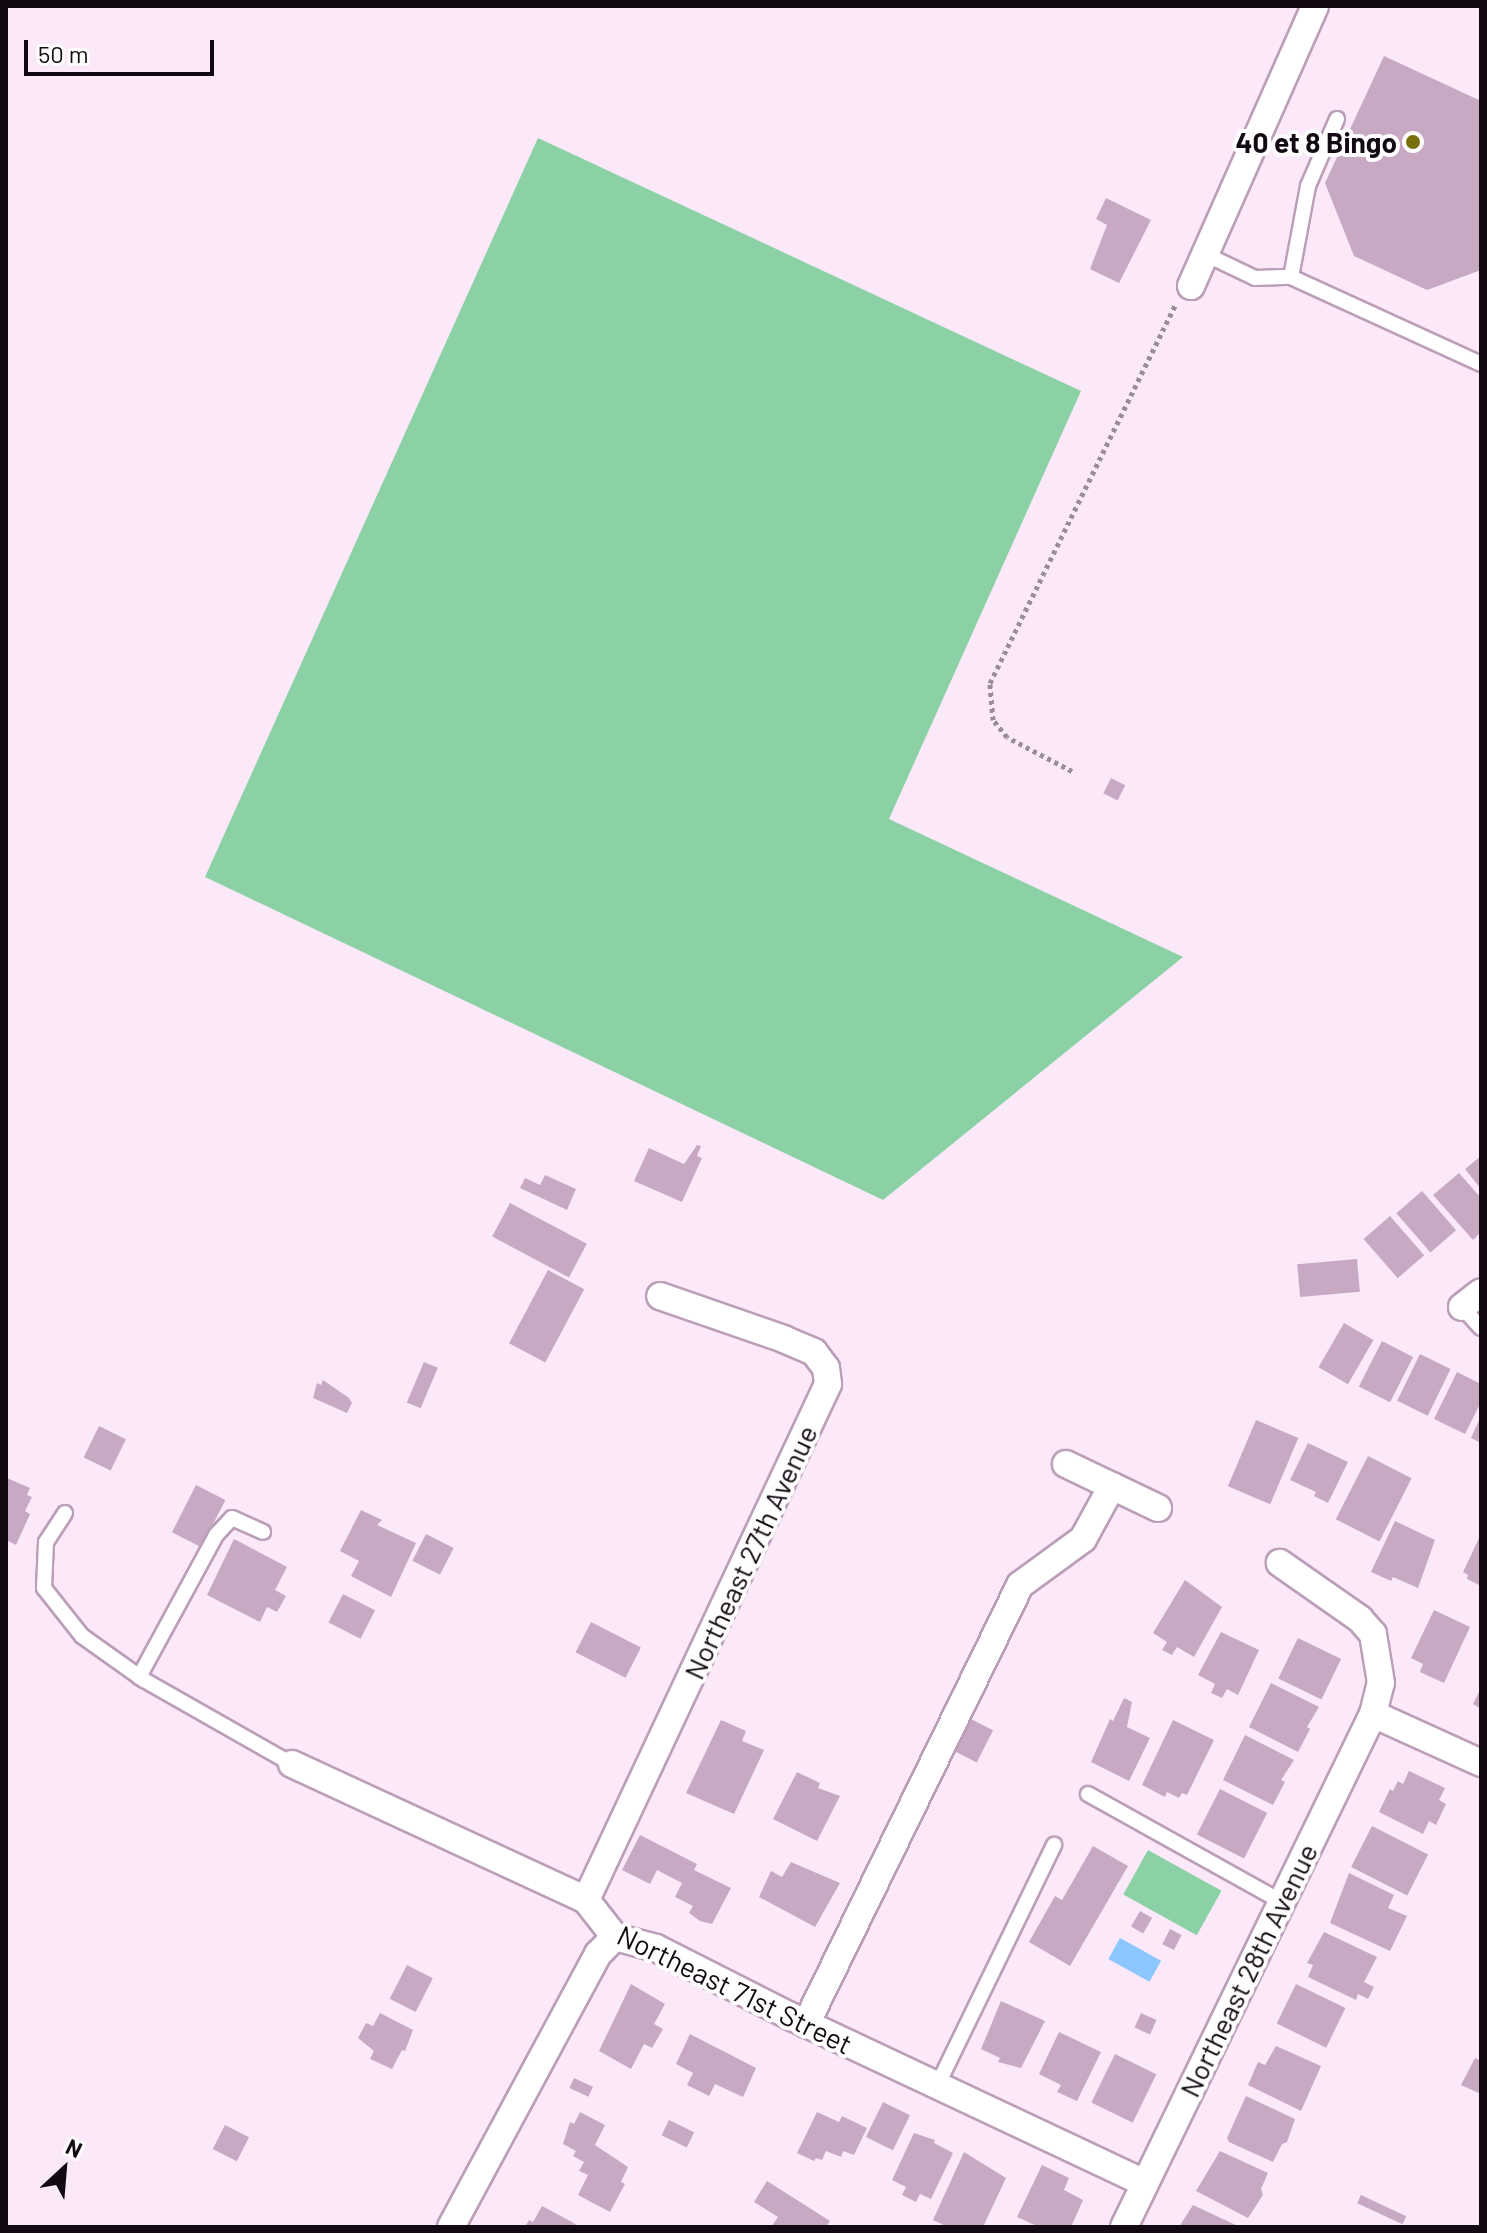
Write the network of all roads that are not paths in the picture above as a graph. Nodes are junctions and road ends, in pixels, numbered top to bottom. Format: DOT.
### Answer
graph roads {
  1 [pos="1315,6"];
  2 [pos="1337,119"];
  3 [pos="1205,254"];
  4 [pos="1291,277"];
  5 [pos="1191,286"];
  6 [pos="1481,364"];
  7 [pos="660,1296"];
  8 [pos="1472,1299"];
  9 [pos="1481,1328"];
  10 [pos="1066,1464"];
  11 [pos="1112,1486"];
  12 [pos="1158,1508"];
  13 [pos="65,1513"];
  14 [pos="263,1532"];
  15 [pos="1280,1563"];
  16 [pos="139,1677"];
  17 [pos="1373,1714"];
  18 [pos="1481,1763"];
  19 [pos="292,1764"];
  20 [pos="1088,1794"];
  21 [pos="1054,1845"];
  22 [pos="586,1900"];
  23 [pos="1282,1902"];
  24 [pos="615,1937"];
  25 [pos="806,2024"];
  26 [pos="938,2084"];
  27 [pos="1144,2183"];
  28 [pos="451,2227"];
  29 [pos="1124,2227"];
  1 -- 3 [label="street"];
  2 -- 4 [label="lane"];
  3 -- 4 [label="lane"];
  3 -- 5 [label="street"];
  4 -- 6 [label="lane"];
  7 -- 22 [label="street, Northeast 27th Avenue"];
  8 -- 9 [label="lane"];
  10 -- 11 [label="street"];
  11 -- 12 [label="street"];
  11 -- 25 [label="street"];
  13 -- 16 [label="lane"];
  14 -- 16 [label="lane"];
  15 -- 17 [label="street, Northeast 28th Avenue"];
  16 -- 19 [label="lane"];
  17 -- 18 [label="street"];
  17 -- 23 [label="street, Northeast 28th Avenue"];
  19 -- 22 [label="street, Northeast 71st Street"];
  20 -- 23 [label="lane"];
  21 -- 26 [label="lane"];
  22 -- 24 [label="street, Northeast 71st Street"];
  23 -- 27 [label="street, Northeast 28th Avenue"];
  24 -- 25 [label="street, Northeast 71st Street"];
  24 -- 28 [label="street"];
  25 -- 26 [label="street, Northeast 71st Street"];
  26 -- 27 [label="street, Northeast 71st Street"];
  27 -- 29 [label="street, Northeast 28th Avenue"];
}
